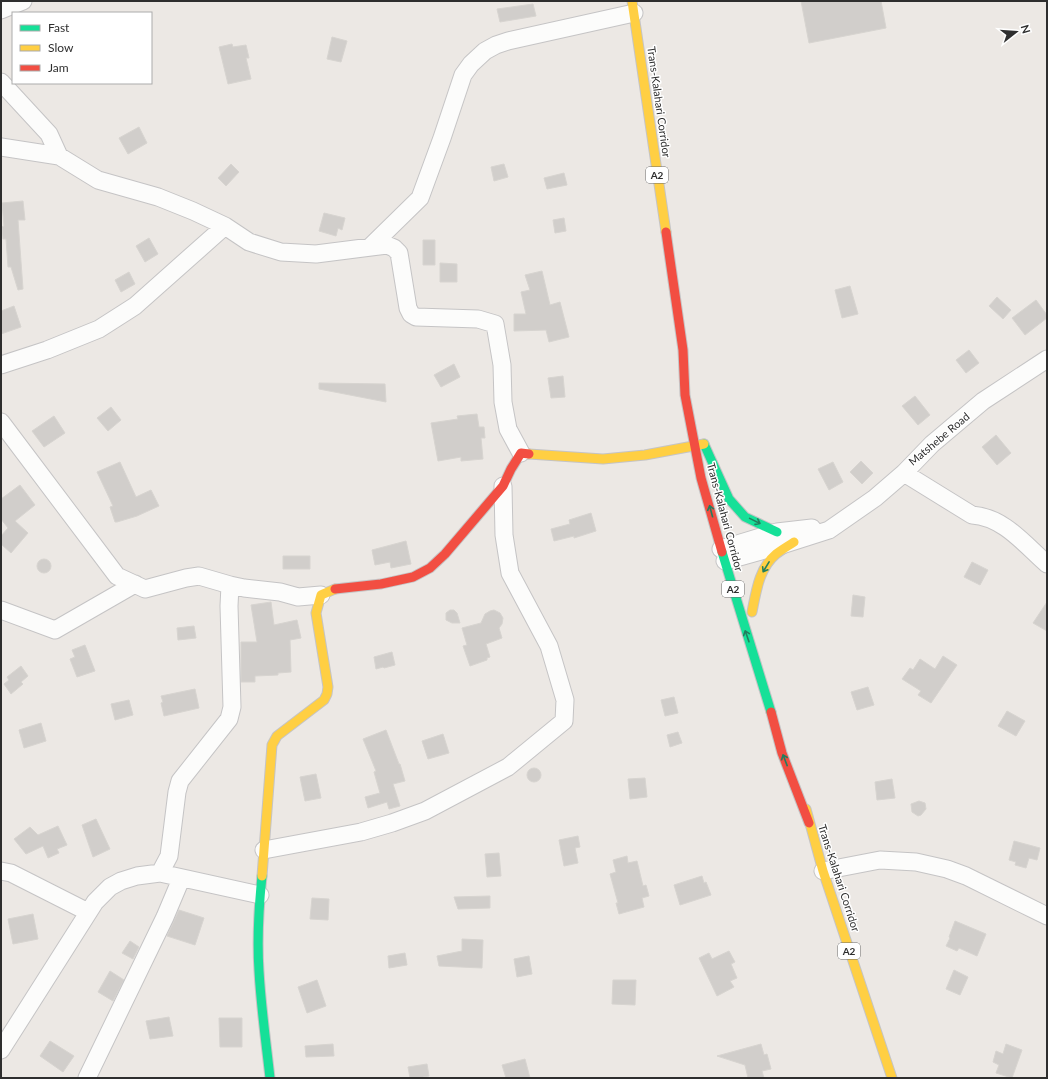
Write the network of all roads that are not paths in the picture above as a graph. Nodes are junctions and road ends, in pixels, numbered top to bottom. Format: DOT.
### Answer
graph roads {
  1 [pos="23,1"];
  2 [pos="633,7"];
  3 [pos="1,10"];
  4 [pos="1,82"];
  5 [pos="1,147"];
  6 [pos="59,156"];
  7 [pos="225,226"];
  8 [pos="370,247"];
  9 [pos="683,350"];
  10 [pos="1047,360"];
  11 [pos="1,365"];
  12 [pos="694,393"];
  13 [pos="983,401"];
  14 [pos="697,408"];
  15 [pos="1,422"];
  16 [pos="704,444"];
  17 [pos="694,446"];
  18 [pos="521,453"];
  19 [pos="904,473"];
  20 [pos="503,486"];
  21 [pos="720,502"];
  22 [pos="838,524"];
  23 [pos="777,532"];
  24 [pos="794,542"];
  25 [pos="730,553"];
  26 [pos="1047,564"];
  27 [pos="135,584"];
  28 [pos="230,585"];
  29 [pos="321,595"];
  30 [pos="747,596"];
  31 [pos="1,610"];
  32 [pos="795,763"];
  33 [pos="809,823"];
  34 [pos="264,850"];
  35 [pos="1,871"];
  36 [pos="823,871"];
  37 [pos="160,873"];
  38 [pos="181,879"];
  39 [pos="260,895"];
  40 [pos="88,912"];
  41 [pos="1047,916"];
  42 [pos="1,1050"];
  43 [pos="87,1078"];
  44 [pos="270,1078"];
  45 [pos="892,1078"];
  1 -- 3 [label="street"];
  2 -- 8 [label="street"];
  2 -- 9 [label="main road, Trans-Kalahari Corridor / A2"];
  4 -- 6 [label="street"];
  5 -- 6 [label="street"];
  6 -- 7 [label="street"];
  7 -- 8 [label="street"];
  7 -- 11 [label="street"];
  8 -- 18 [label="street"];
  9 -- 12 [label="main road, Trans-Kalahari Corridor / A2"];
  9 -- 17 [label="main road, Trans-Kalahari Corridor / A2"];
  10 -- 13 [label="street"];
  13 -- 19 [label="street"];
  13 -- 22 [label="street, Matshebe Road"];
  14 -- 16 [label="main road, Trans-Kalahari Corridor"];
  15 -- 27 [label="street"];
  16 -- 17 [label="main road"];
  16 -- 21 [label="main road, Trans-Kalahari Corridor"];
  16 -- 23 [label="main road, one-way"];
  17 -- 18 [label="main road"];
  25 -- 17 [label="main road, Trans-Kalahari Corridor / A2, one-way"];
  18 -- 20 [label="main road"];
  19 -- 22 [label="street"];
  19 -- 26 [label="street"];
  20 -- 29 [label="main road"];
  20 -- 34 [label="street"];
  22 -- 23 [label="street"];
  22 -- 24 [label="street"];
  23 -- 25 [label="street"];
  24 -- 25 [label="street"];
  24 -- 30 [label="main road, A2, one-way"];
  33 -- 25 [label="main road, Trans-Kalahari Corridor / A2, one-way"];
  27 -- 28 [label="street"];
  27 -- 31 [label="street"];
  28 -- 29 [label="street"];
  28 -- 37 [label="street"];
  29 -- 34 [label="main road"];
  32 -- 33 [label="main road, Trans-Kalahari Corridor / A2"];
  33 -- 36 [label="main road, Trans-Kalahari Corridor / A2"];
  34 -- 39 [label="main road"];
  35 -- 40 [label="street"];
  36 -- 41 [label="street"];
  36 -- 45 [label="main road, Trans-Kalahari Corridor / A2"];
  37 -- 38 [label="street"];
  37 -- 40 [label="street"];
  38 -- 39 [label="street"];
  38 -- 43 [label="street"];
  39 -- 44 [label="main road"];
  40 -- 42 [label="street"];
}
